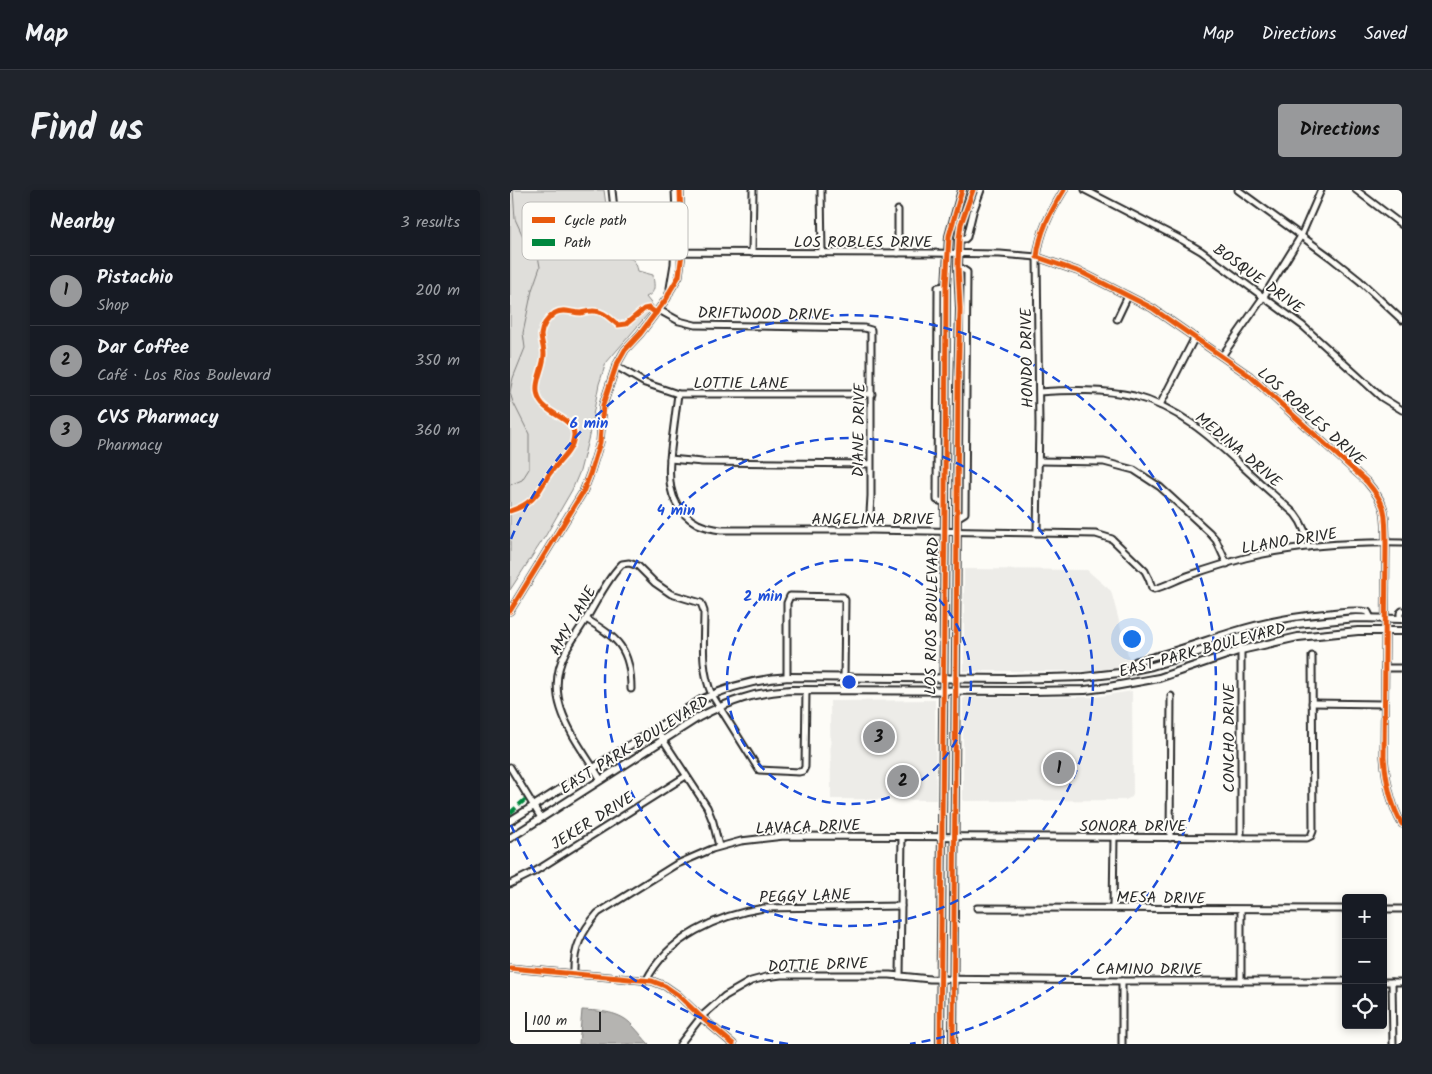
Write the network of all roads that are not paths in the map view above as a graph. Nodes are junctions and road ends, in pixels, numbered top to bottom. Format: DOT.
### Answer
graph roads {
  1 [pos="753,190"];
  2 [pos="821,190"];
  3 [pos="962,190"];
  4 [pos="973,190"];
  5 [pos="981,190"];
  6 [pos="1064,190"];
  7 [pos="1085,190"];
  8 [pos="1238,190"];
  9 [pos="1321,190"];
  10 [pos="1356,190"];
  11 [pos="898,210"];
  12 [pos="1402,225"];
  13 [pos="1301,236"];
  14 [pos="959,239"];
  15 [pos="688,253"];
  16 [pos="752,253"];
  17 [pos="822,253"];
  18 [pos="898,253"];
  19 [pos="948,254"];
  20 [pos="958,254"];
  21 [pos="1037,257"];
  22 [pos="673,260"];
  23 [pos="681,260"];
  24 [pos="670,291"];
  25 [pos="1128,296"];
  26 [pos="1264,296"];
  27 [pos="659,310"];
  28 [pos="1117,319"];
  29 [pos="1402,320"];
  30 [pos="871,330"];
  31 [pos="1195,337"];
  32 [pos="1222,356"];
  33 [pos="616,366"];
  34 [pos="1039,392"];
  35 [pos="678,394"];
  36 [pos="872,394"];
  37 [pos="1160,405"];
  38 [pos="1402,410"];
  39 [pos="670,459"];
  40 [pos="1039,461"];
  41 [pos="870,464"];
  42 [pos="869,530"];
  43 [pos="945,531"];
  44 [pos="957,531"];
  45 [pos="1037,532"];
  46 [pos="1386,542"];
  47 [pos="1402,543"];
  48 [pos="1308,547"];
  49 [pos="1227,564"];
  50 [pos="1154,589"];
  51 [pos="944,595"];
  52 [pos="956,597"];
  53 [pos="510,611"];
  54 [pos="1402,611"];
  55 [pos="1371,618"];
  56 [pos="586,619"];
  57 [pos="1385,619"];
  58 [pos="1401,619"];
  59 [pos="1385,631"];
  60 [pos="1402,631"];
  61 [pos="1238,638"];
  62 [pos="1241,650"];
  63 [pos="1312,656"];
  64 [pos="1385,668"];
  65 [pos="1402,668"];
  66 [pos="1135,670"];
  67 [pos="787,677"];
  68 [pos="1084,677"];
  69 [pos="844,678"];
  70 [pos="943,678"];
  71 [pos="956,678"];
  72 [pos="631,689"];
  73 [pos="806,690"];
  74 [pos="844,690"];
  75 [pos="943,690"];
  76 [pos="956,690"];
  77 [pos="1085,690"];
  78 [pos="712,695"];
  79 [pos="1170,696"];
  80 [pos="1312,703"];
  81 [pos="1384,704"];
  82 [pos="720,706"];
  83 [pos="656,729"];
  84 [pos="663,740"];
  85 [pos="510,767"];
  86 [pos="594,768"];
  87 [pos="686,776"];
  88 [pos="942,776"];
  89 [pos="955,776"];
  90 [pos="601,780"];
  91 [pos="534,806"];
  92 [pos="541,818"];
  93 [pos="510,821"];
  94 [pos="1402,824"];
  95 [pos="954,836"];
  96 [pos="902,837"];
  97 [pos="942,837"];
  98 [pos="1114,837"];
  99 [pos="510,838"];
  100 [pos="1170,838"];
  101 [pos="1241,838"];
  102 [pos="719,846"];
  103 [pos="510,884"];
  104 [pos="901,906"];
  105 [pos="977,908"];
  106 [pos="1113,908"];
  107 [pos="1387,909"];
  108 [pos="1402,909"];
  109 [pos="1241,910"];
  110 [pos="1342,910"];
  111 [pos="510,968"];
  112 [pos="574,974"];
  113 [pos="900,975"];
  114 [pos="940,979"];
  115 [pos="953,979"];
  116 [pos="646,981"];
  117 [pos="1122,981"];
  118 [pos="1241,981"];
  119 [pos="1342,981"];
  120 [pos="1387,982"];
  121 [pos="1392,982"];
  122 [pos="1402,982"];
  123 [pos="701,1017"];
  124 [pos="680,1044"];
  125 [pos="733,1044"];
  126 [pos="940,1044"];
  127 [pos="953,1044"];
  128 [pos="1122,1044"];
  129 [pos="1394,1044"];
  1 -- 16 [label="street"];
  2 -- 17 [label="street"];
  3 -- 19 [label="main road, LOS RIOS BOULEVARD"];
  4 -- 14 [label="main road, LOS RIOS BOULEVARD"];
  5 -- 14 [label="street, LOS RIOS BOULEVARD"];
  6 -- 21 [label="street, HONDO DRIVE"];
  7 -- 26 [label="street, BOSQUE DRIVE"];
  8 -- 13 [label="street"];
  9 -- 13 [label="street"];
  10 -- 12 [label="street"];
  11 -- 18 [label="street"];
  13 -- 26 [label="street"];
  13 -- 29 [label="street"];
  14 -- 20 [label="main road, LOS RIOS BOULEVARD"];
  15 -- 16 [label="street, LOS ROBLES DRIVE"];
  16 -- 17 [label="street, LOS ROBLES DRIVE"];
  17 -- 18 [label="street, LOS ROBLES DRIVE"];
  18 -- 19 [label="street, LOS ROBLES DRIVE"];
  19 -- 20 [label="street, LOS ROBLES DRIVE"];
  19 -- 43 [label="main road, LOS RIOS BOULEVARD"];
  20 -- 21 [label="street, LOS ROBLES DRIVE"];
  20 -- 44 [label="main road, LOS RIOS BOULEVARD"];
  21 -- 25 [label="street, LOS ROBLES DRIVE"];
  21 -- 34 [label="street, HONDO DRIVE"];
  22 -- 24 [label="street"];
  23 -- 24 [label="street"];
  24 -- 27 [label="street"];
  25 -- 28 [label="street"];
  25 -- 31 [label="street, LOS ROBLES DRIVE"];
  26 -- 32 [label="street"];
  26 -- 38 [label="street, BOSQUE DRIVE"];
  27 -- 30 [label="street, DRIFTWOOD DRIVE"];
  27 -- 33 [label="street"];
  30 -- 36 [label="street, DIANE DRIVE"];
  31 -- 32 [label="street, LOS ROBLES DRIVE"];
  31 -- 37 [label="street"];
  32 -- 46 [label="street, LOS ROBLES DRIVE"];
  33 -- 35 [label="street, LOTTIE LANE"];
  33 -- 53 [label="street"];
  34 -- 37 [label="street, MEDINA DRIVE"];
  34 -- 40 [label="street, HONDO DRIVE"];
  35 -- 36 [label="street, LOTTIE LANE"];
  35 -- 39 [label="street"];
  36 -- 41 [label="street, DIANE DRIVE"];
  37 -- 48 [label="street, MEDINA DRIVE"];
  39 -- 41 [label="street"];
  39 -- 42 [label="street, ANGELINA DRIVE"];
  40 -- 45 [label="street, HONDO DRIVE"];
  40 -- 49 [label="street"];
  41 -- 42 [label="street, DIANE DRIVE"];
  42 -- 43 [label="street, ANGELINA DRIVE"];
  43 -- 44 [label="street, ANGELINA DRIVE"];
  43 -- 51 [label="main road, LOS RIOS BOULEVARD"];
  44 -- 45 [label="street, ANGELINA DRIVE"];
  44 -- 52 [label="main road, LOS RIOS BOULEVARD"];
  45 -- 50 [label="street, ANGELINA DRIVE"];
  46 -- 47 [label="street, LLANO DRIVE"];
  46 -- 48 [label="street, LLANO DRIVE"];
  46 -- 57 [label="street, LOS ROBLES DRIVE"];
  48 -- 49 [label="street, LLANO DRIVE"];
  49 -- 50 [label="street, LLANO DRIVE"];
  51 -- 52 [label="main road"];
  51 -- 70 [label="main road, LOS RIOS BOULEVARD"];
  52 -- 71 [label="main road, LOS RIOS BOULEVARD"];
  54 -- 58 [label="street, EAST PARK BOULEVARD"];
  55 -- 57 [label="main road, EAST PARK BOULEVARD"];
  55 -- 61 [label="main road, EAST PARK BOULEVARD"];
  55 -- 66 [label="street, EAST PARK BOULEVARD"];
  56 -- 72 [label="street"];
  56 -- 78 [label="street, AMY LANE"];
  56 -- 86 [label="street, AMY LANE"];
  57 -- 58 [label="main road, EAST PARK BOULEVARD"];
  57 -- 59 [label="street, LOS ROBLES DRIVE"];
  59 -- 60 [label="main road, EAST PARK BOULEVARD"];
  59 -- 62 [label="main road, EAST PARK BOULEVARD"];
  59 -- 64 [label="street, LOS ROBLES DRIVE"];
  61 -- 62 [label="street, CONCHO DRIVE"];
  61 -- 66 [label="main road, EAST PARK BOULEVARD"];
  62 -- 77 [label="main road, EAST PARK BOULEVARD"];
  62 -- 101 [label="street, CONCHO DRIVE"];
  63 -- 80 [label="street"];
  64 -- 65 [label="street"];
  64 -- 81 [label="street, LOS ROBLES DRIVE"];
  66 -- 68 [label="main road, EAST PARK BOULEVARD"];
  67 -- 69 [label="main road, EAST PARK BOULEVARD"];
  67 -- 69 [label="street"];
  67 -- 78 [label="main road, EAST PARK BOULEVARD"];
  68 -- 71 [label="main road, EAST PARK BOULEVARD"];
  68 -- 77 [label="main road"];
  69 -- 70 [label="main road, EAST PARK BOULEVARD"];
  69 -- 74 [label="main road"];
  70 -- 71 [label="main road, EAST PARK BOULEVARD"];
  70 -- 75 [label="main road, LOS RIOS BOULEVARD"];
  71 -- 76 [label="main road, LOS RIOS BOULEVARD"];
  73 -- 74 [label="main road, EAST PARK BOULEVARD"];
  73 -- 82 [label="main road, EAST PARK BOULEVARD"];
  73 -- 82 [label="street"];
  74 -- 75 [label="main road, EAST PARK BOULEVARD"];
  75 -- 76 [label="main road, EAST PARK BOULEVARD"];
  75 -- 88 [label="main road, LOS RIOS BOULEVARD"];
  76 -- 77 [label="main road, EAST PARK BOULEVARD"];
  76 -- 89 [label="main road, LOS RIOS BOULEVARD"];
  78 -- 82 [label="street"];
  78 -- 83 [label="main road, EAST PARK BOULEVARD"];
  79 -- 100 [label="street"];
  80 -- 81 [label="street"];
  80 -- 101 [label="street, SONORA DRIVE"];
  81 -- 94 [label="street, LOS ROBLES DRIVE"];
  82 -- 84 [label="main road, EAST PARK BOULEVARD"];
  83 -- 84 [label="street"];
  83 -- 86 [label="main road, EAST PARK BOULEVARD"];
  84 -- 87 [label="street"];
  84 -- 90 [label="main road, EAST PARK BOULEVARD"];
  85 -- 91 [label="street"];
  86 -- 90 [label="street, AMY LANE"];
  86 -- 91 [label="main road, EAST PARK BOULEVARD"];
  87 -- 102 [label="street"];
  87 -- 103 [label="street, JEKER DRIVE"];
  88 -- 89 [label="main road"];
  88 -- 97 [label="main road, LOS RIOS BOULEVARD"];
  89 -- 95 [label="main road, LOS RIOS BOULEVARD"];
  90 -- 92 [label="main road, EAST PARK BOULEVARD"];
  91 -- 92 [label="street"];
  91 -- 93 [label="main road, EAST PARK BOULEVARD"];
  92 -- 99 [label="main road, EAST PARK BOULEVARD"];
  95 -- 97 [label="street, LAVACA DRIVE"];
  95 -- 98 [label="street, SONORA DRIVE"];
  95 -- 115 [label="main road, LOS RIOS BOULEVARD"];
  96 -- 97 [label="street, LAVACA DRIVE"];
  96 -- 102 [label="street, LAVACA DRIVE"];
  96 -- 104 [label="street"];
  97 -- 114 [label="main road, LOS RIOS BOULEVARD"];
  98 -- 100 [label="street, SONORA DRIVE"];
  98 -- 106 [label="street"];
  100 -- 101 [label="street, SONORA DRIVE"];
  102 -- 112 [label="street, LAVACA DRIVE"];
  104 -- 113 [label="street"];
  104 -- 116 [label="street, PEGGY LANE"];
  105 -- 106 [label="street, MESA DRIVE"];
  106 -- 109 [label="street, MESA DRIVE"];
  107 -- 108 [label="street"];
  109 -- 110 [label="street, MESA DRIVE"];
  109 -- 118 [label="street"];
  111 -- 112 [label="street"];
  112 -- 116 [label="street"];
  113 -- 114 [label="street, DOTTIE DRIVE"];
  113 -- 123 [label="street, DOTTIE DRIVE"];
  114 -- 115 [label="street, DOTTIE DRIVE"];
  114 -- 126 [label="main road, LOS RIOS BOULEVARD"];
  115 -- 117 [label="street, CAMINO DRIVE"];
  115 -- 127 [label="main road, LOS RIOS BOULEVARD"];
  116 -- 123 [label="street"];
  117 -- 118 [label="street, CAMINO DRIVE"];
  117 -- 128 [label="street"];
  118 -- 119 [label="street, CAMINO DRIVE"];
  120 -- 121 [label="street"];
  121 -- 122 [label="street"];
  121 -- 129 [label="street"];
  123 -- 124 [label="street, DOTTIE DRIVE"];
  123 -- 125 [label="street"];
}
